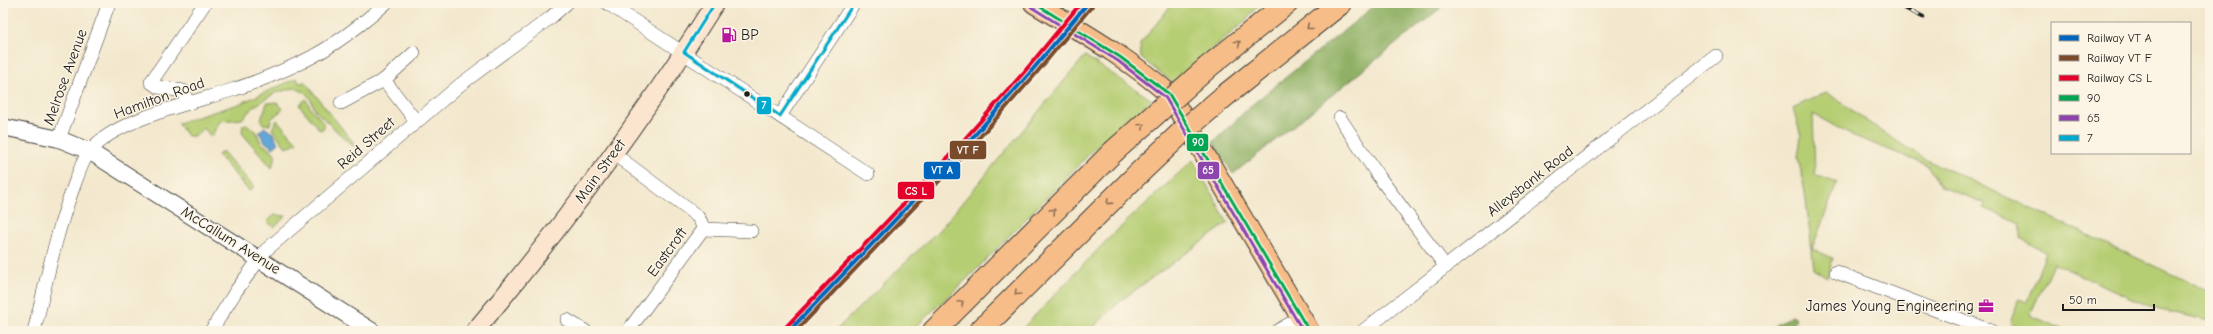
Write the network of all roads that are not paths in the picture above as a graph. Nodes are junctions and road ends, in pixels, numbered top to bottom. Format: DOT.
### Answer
graph roads {
  1 [pos="109,3"];
  2 [pos="205,3"];
  3 [pos="386,3"];
  4 [pos="567,3"];
  5 [pos="607,3"];
  6 [pos="715,3"];
  7 [pos="854,3"];
  8 [pos="1034,3"];
  9 [pos="1287,3"];
  10 [pos="1340,3"];
  11 [pos="684,52"];
  12 [pos="414,53"];
  13 [pos="1716,56"];
  14 [pos="384,80"];
  15 [pos="340,103"];
  16 [pos="188,104"];
  17 [pos="780,116"];
  18 [pos="1340,118"];
  19 [pos="416,121"];
  20 [pos="3,128"];
  21 [pos="59,139"];
  22 [pos="89,151"];
  23 [pos="614,153"];
  24 [pos="868,174"];
  25 [pos="703,230"];
  26 [pos="751,231"];
  27 [pos="259,258"];
  28 [pos="1446,267"];
  29 [pos="1836,272"];
  30 [pos="567,320"];
  31 [pos="1305,324"];
  32 [pos="936,328"];
  33 [pos="34,331"];
  34 [pos="211,331"];
  35 [pos="372,331"];
  36 [pos="475,331"];
  37 [pos="584,331"];
  38 [pos="628,331"];
  39 [pos="980,331"];
  40 [pos="1277,331"];
  41 [pos="1363,331"];
  42 [pos="1991,331"];
  1 -- 21 [label="street, Melrose Avenue"];
  2 -- 16 [label="street"];
  3 -- 16 [label="street, Hamilton Road"];
  4 -- 19 [label="street, Reid Street"];
  5 -- 11 [label="street"];
  6 -- 11 [label="main road, Main Street"];
  7 -- 17 [label="street"];
  8 -- 31 [label="main road"];
  32 -- 9 [label="highway, one-way, bridge"];
  10 -- 39 [label="highway, one-way, bridge"];
  11 -- 17 [label="street"];
  11 -- 23 [label="main road, Main Street"];
  12 -- 14 [label="street"];
  13 -- 28 [label="street, Alleysbank Road"];
  14 -- 15 [label="street"];
  14 -- 19 [label="street"];
  16 -- 22 [label="street, Hamilton Road"];
  17 -- 24 [label="street"];
  18 -- 28 [label="street"];
  19 -- 27 [label="street, Reid Street"];
  20 -- 21 [label="street, McCallum Avenue"];
  21 -- 22 [label="street, McCallum Avenue"];
  22 -- 27 [label="street, McCallum Avenue"];
  22 -- 33 [label="street, Hamilton Road"];
  23 -- 25 [label="street, Eastcroft"];
  23 -- 36 [label="main road, Main Street"];
  25 -- 26 [label="street"];
  25 -- 38 [label="street, Eastcroft"];
  27 -- 34 [label="street, Reid Street"];
  27 -- 35 [label="street, McCallum Avenue"];
  28 -- 41 [label="street, Alleysbank Road"];
  29 -- 42 [label="street"];
  30 -- 37 [label="street"];
  31 -- 40 [label="street"];
}
